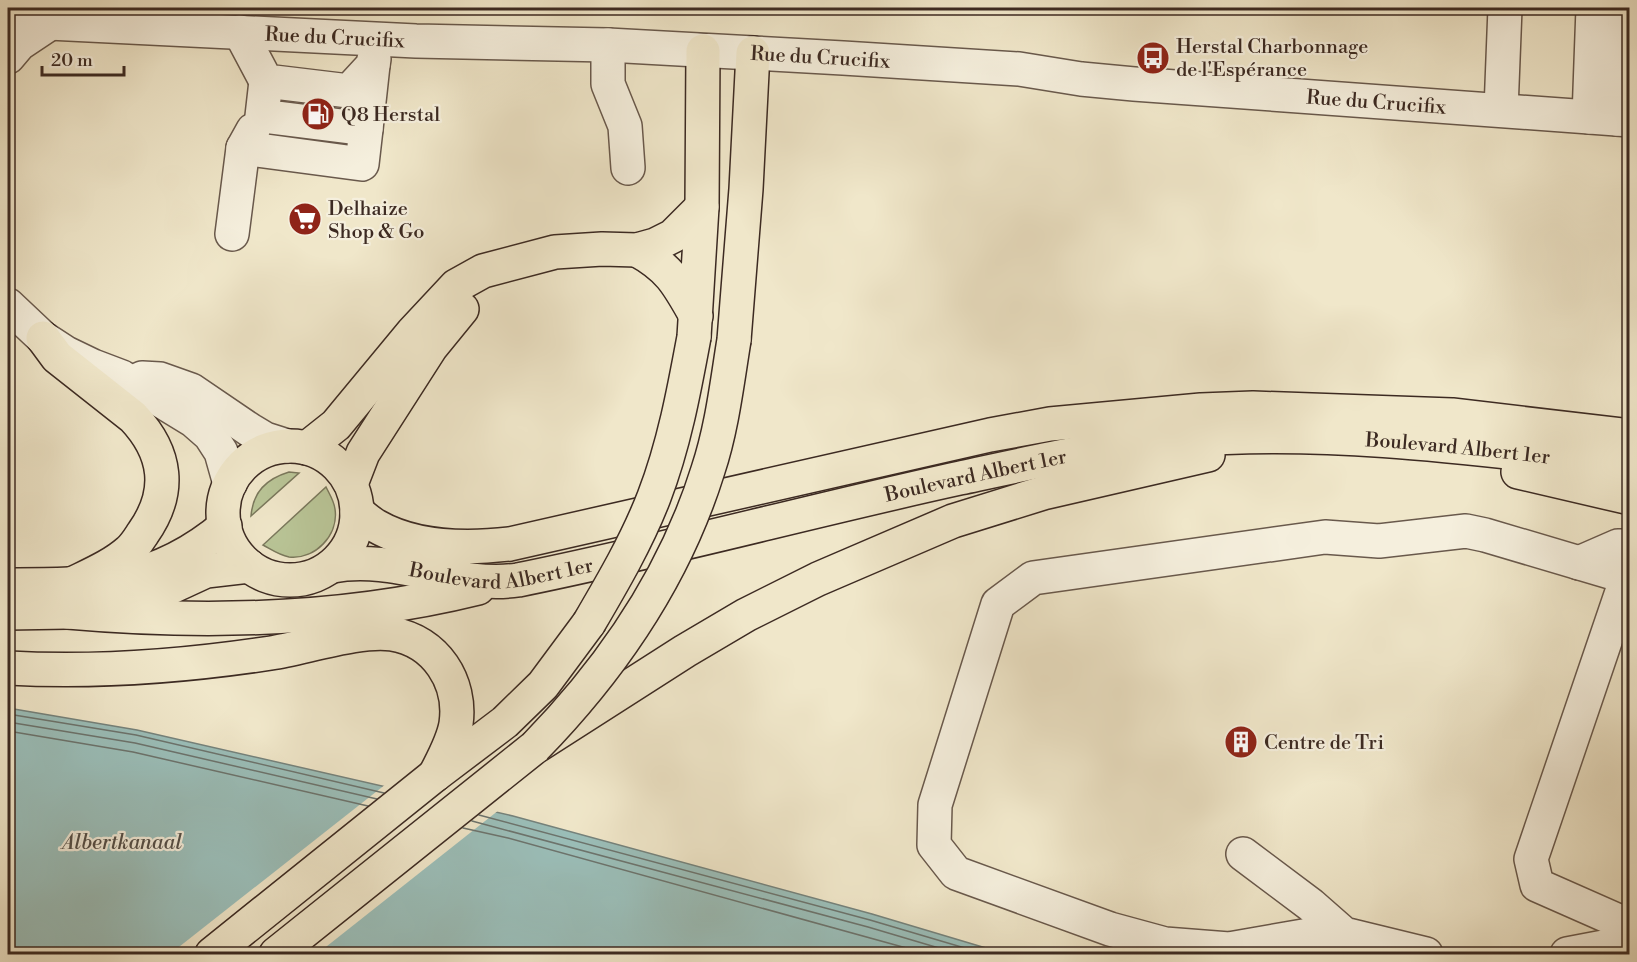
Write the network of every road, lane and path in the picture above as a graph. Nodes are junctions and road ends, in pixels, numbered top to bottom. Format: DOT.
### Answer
graph roads {
  1 [pos="1505,8"];
  2 [pos="1593,8"];
  3 [pos="1626,8"];
  4 [pos="8,21"];
  5 [pos="49,24"];
  6 [pos="240,32"];
  7 [pos="8,36"];
  8 [pos="608,45"];
  9 [pos="703,51"];
  10 [pos="375,52"];
  11 [pos="753,53"];
  12 [pos="8,57"];
  13 [pos="266,81"];
  14 [pos="1501,110"];
  15 [pos="262,116"];
  16 [pos="1612,119"];
  17 [pos="366,129"];
  18 [pos="243,148"];
  19 [pos="628,168"];
  20 [pos="702,207"];
  21 [pos="231,234"];
  22 [pos="637,250"];
  23 [pos="521,262"];
  24 [pos="8,305"];
  25 [pos="695,326"];
  26 [pos="42,338"];
  27 [pos="122,377"];
  28 [pos="1629,436"];
  29 [pos="1290,438"];
  30 [pos="1422,443"];
  31 [pos="297,447"];
  32 [pos="1629,466"];
  33 [pos="230,484"];
  34 [pos="354,498"];
  35 [pos="1629,498"];
  36 [pos="225,526"];
  37 [pos="249,566"];
  38 [pos="332,566"];
  39 [pos="1628,567"];
  40 [pos="498,583"];
  41 [pos="8,585"];
  42 [pos="69,599"];
  43 [pos="8,613"];
  44 [pos="21,669"];
  45 [pos="535,747"];
  46 [pos="435,775"];
  47 [pos="1243,854"];
  48 [pos="1629,926"];
  49 [pos="1344,934"];
  50 [pos="1629,938"];
  51 [pos="212,954"];
  52 [pos="276,954"];
  53 [pos="1426,954"];
  54 [pos="1567,954"];
  1 -- 14 [label="street"];
  2 -- 16 [label="street"];
  3 -- 16 [label="street"];
  4 -- 5 [label="street, Rue du Crucifix"];
  5 -- 6 [label="street, Rue du Crucifix"];
  5 -- 7 [label="street, Rue du Crucifix"];
  5 -- 12 [label="street"];
  6 -- 10 [label="street, Rue du Crucifix"];
  6 -- 13 [label="street"];
  8 -- 9 [label="street, Rue du Crucifix"];
  8 -- 10 [label="street, Rue du Crucifix"];
  8 -- 19 [label="street"];
  9 -- 11 [label="street, Rue du Crucifix"];
  9 -- 20 [label="main road"];
  10 -- 13 [label="street"];
  10 -- 17 [label="street"];
  11 -- 14 [label="street, Rue du Crucifix"];
  11 -- 45 [label="main road, bridge"];
  13 -- 15 [label="street"];
  14 -- 16 [label="street, Rue du Crucifix"];
  15 -- 17 [label="street"];
  15 -- 18 [label="street"];
  17 -- 18 [label="street"];
  18 -- 21 [label="street"];
  20 -- 22 [label="main road"];
  20 -- 25 [label="main road"];
  22 -- 23 [label="main road"];
  22 -- 25 [label="main road"];
  23 -- 31 [label="main road"];
  23 -- 34 [label="main road"];
  24 -- 26 [label="street"];
  25 -- 46 [label="main road, bridge"];
  26 -- 27 [label="street"];
  26 -- 42 [label="main road"];
  27 -- 31 [label="street"];
  27 -- 33 [label="street"];
  28 -- 34 [label="main road, Boulevard Albert 1er"];
  29 -- 30 [label="main road, Boulevard Albert 1er"];
  29 -- 40 [label="main road, Boulevard Albert 1er"];
  29 -- 45 [label="main road, bridge"];
  30 -- 32 [label="main road, Boulevard Albert 1er"];
  30 -- 35 [label="main road"];
  31 -- 33 [label="main road, Boulevard Albert 1er"];
  31 -- 34 [label="main road, Boulevard Albert 1er"];
  33 -- 36 [label="main road, Boulevard Albert 1er"];
  34 -- 38 [label="main road, Boulevard Albert 1er"];
  36 -- 37 [label="main road, Boulevard Albert 1er"];
  36 -- 42 [label="main road"];
  37 -- 38 [label="main road, Boulevard Albert 1er"];
  37 -- 42 [label="main road"];
  38 -- 40 [label="main road, Boulevard Albert 1er"];
  39 -- 48 [label="street"];
  39 -- 49 [label="street"];
  40 -- 42 [label="main road"];
  41 -- 42 [label="main road"];
  42 -- 43 [label="main road"];
  44 -- 46 [label="main road"];
  45 -- 52 [label="main road"];
  46 -- 51 [label="main road"];
  47 -- 49 [label="street"];
  49 -- 53 [label="street"];
  50 -- 54 [label="street"];
}
